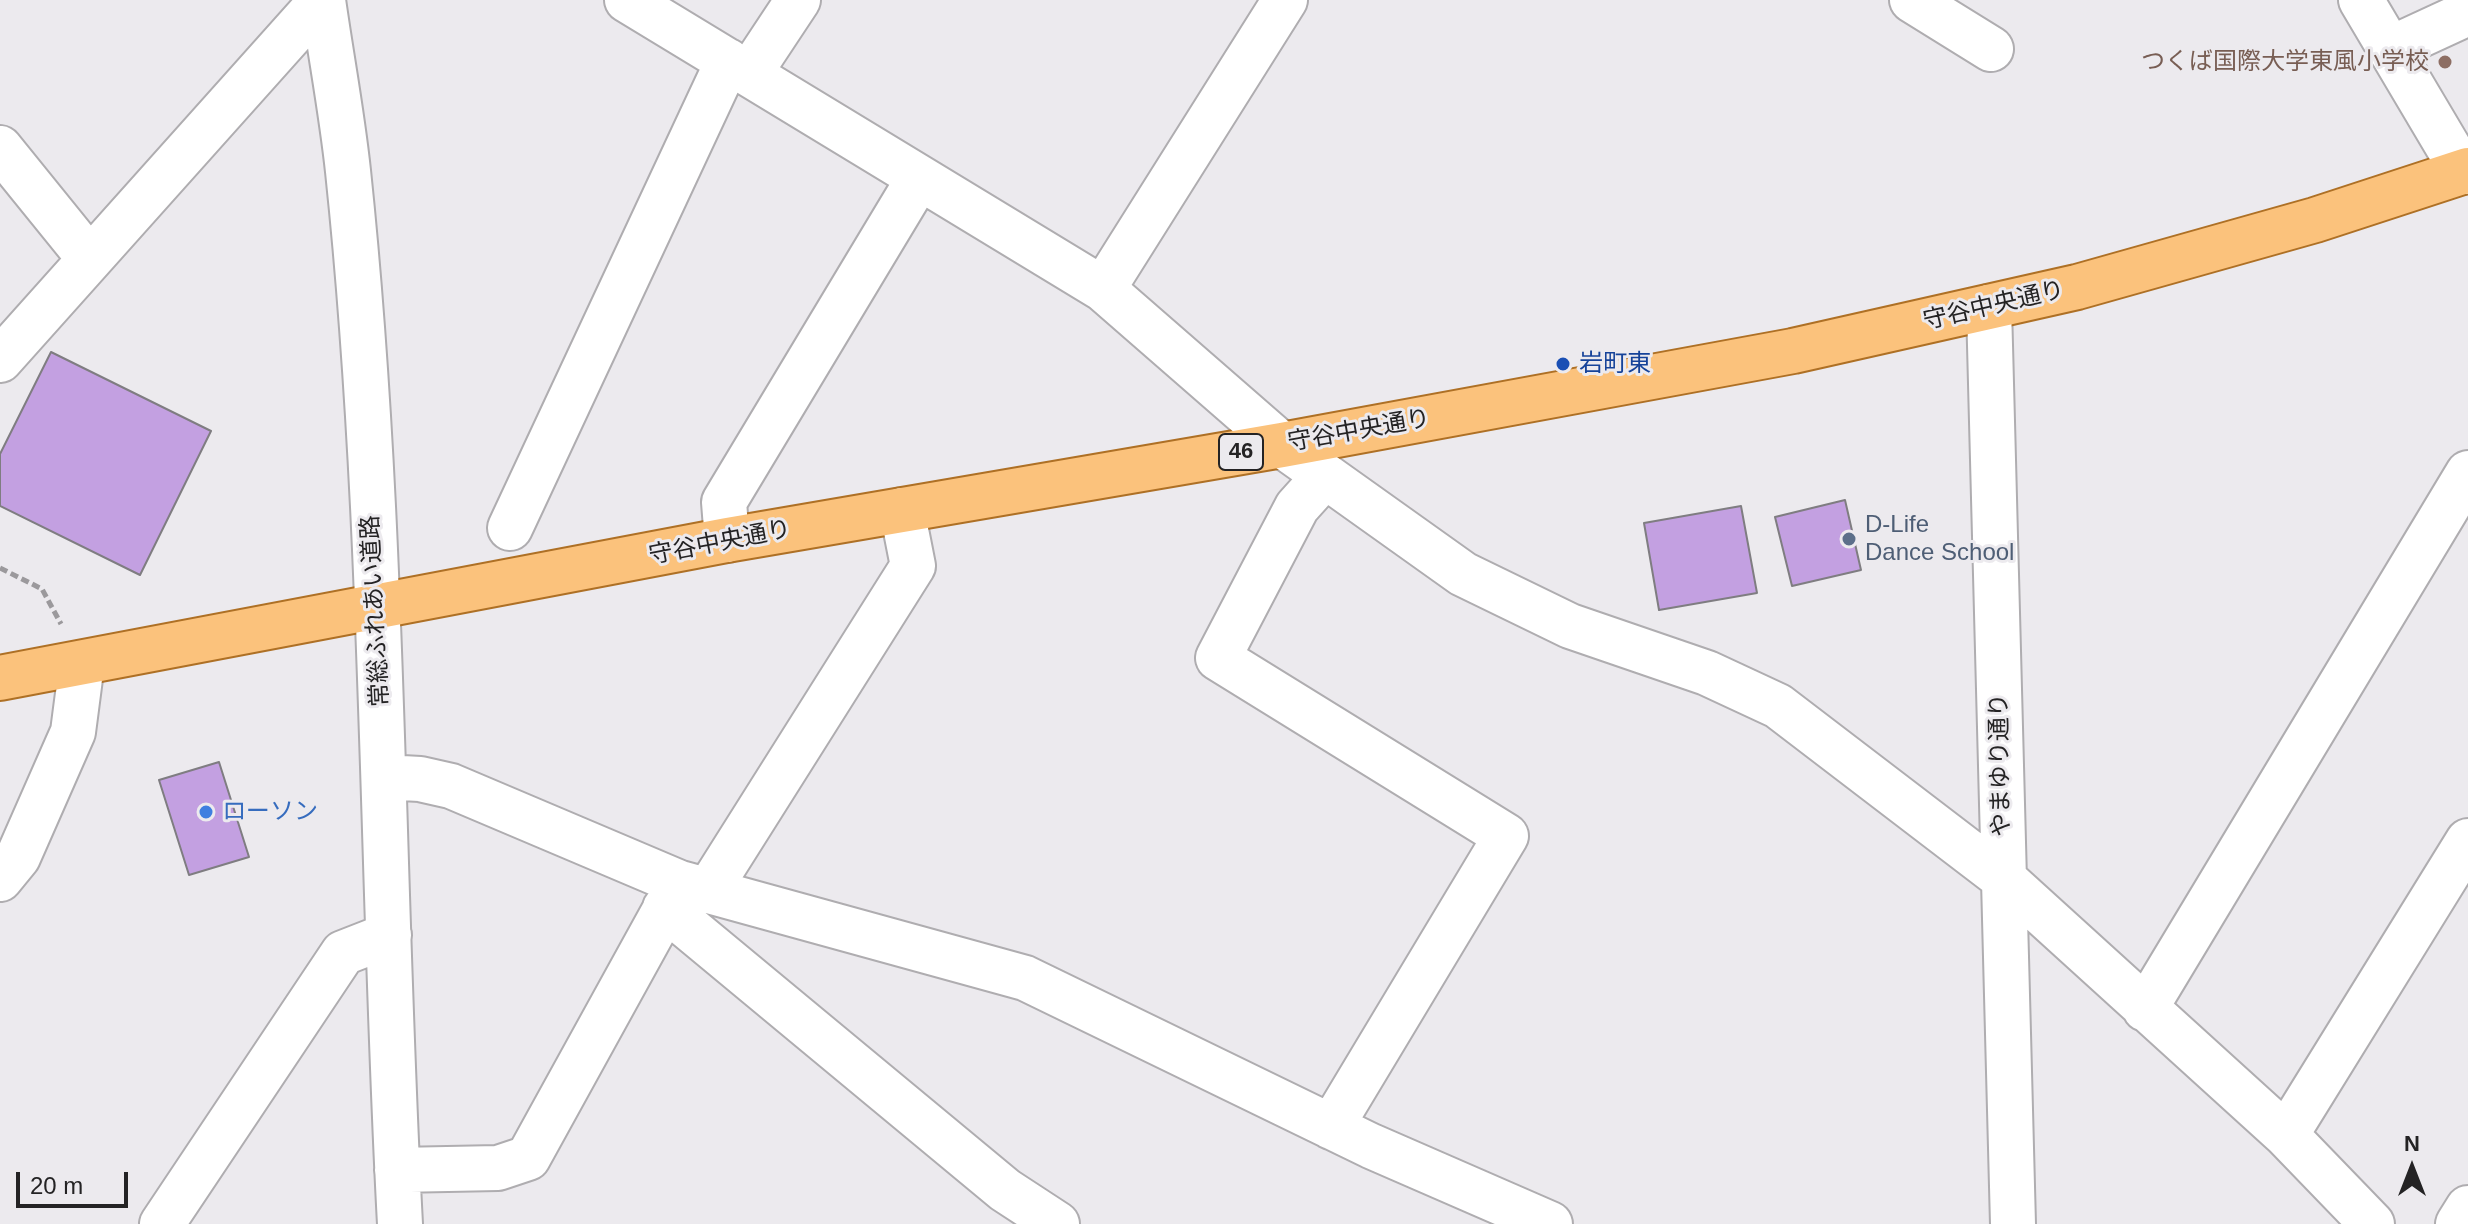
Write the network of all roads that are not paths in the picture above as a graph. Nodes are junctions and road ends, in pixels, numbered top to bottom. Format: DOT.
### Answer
graph roads {
  1 [pos="323,0"];
  2 [pos="627,0"];
  3 [pos="798,0"];
  4 [pos="1285,0"];
  5 [pos="1912,0"];
  6 [pos="2361,0"];
  7 [pos="2468,13"];
  8 [pos="1991,49"];
  9 [pos="2390,49"];
  10 [pos="739,67"];
  11 [pos="0,148"];
  12 [pos="2465,171"];
  13 [pos="919,178"];
  14 [pos="89,258"];
  15 [pos="1103,289"];
  16 [pos="1989,307"];
  17 [pos="0,360"];
  18 [pos="1282,445"];
  19 [pos="2468,473"];
  20 [pos="1324,477"];
  21 [pos="902,510"];
  22 [pos="510,528"];
  23 [pos="727,540"];
  24 [pos="376,608"];
  25 [pos="82,663"];
  26 [pos="0,678"];
  27 [pos="384,777"];
  28 [pos="2468,841"];
  29 [pos="2003,878"];
  30 [pos="0,879"];
  31 [pos="684,894"];
  32 [pos="389,935"];
  33 [pos="2145,1009"];
  34 [pos="1331,1127"];
  35 [pos="2286,1135"];
  36 [pos="397,1170"];
  37 [pos="2468,1208"];
  38 [pos="162,1224"];
  39 [pos="400,1224"];
  40 [pos="1057,1224"];
  41 [pos="1550,1224"];
  42 [pos="2013,1224"];
  43 [pos="2372,1224"];
  44 [pos="2458,1224"];
  1 -- 14 [label="street"];
  1 -- 24 [label="street, 常総ふれあい道路"];
  2 -- 10 [label="street"];
  3 -- 10 [label="street"];
  4 -- 15 [label="street"];
  5 -- 8 [label="street"];
  6 -- 9 [label="street"];
  7 -- 9 [label="street"];
  9 -- 12 [label="street"];
  10 -- 13 [label="street"];
  10 -- 22 [label="street"];
  11 -- 14 [label="street"];
  12 -- 16 [label="main road, 守谷中央通り / 46"];
  13 -- 15 [label="street"];
  13 -- 23 [label="street"];
  14 -- 17 [label="street"];
  15 -- 18 [label="street"];
  16 -- 18 [label="main road, 守谷中央通り / 46"];
  16 -- 29 [label="street, やまゆり通り"];
  18 -- 20 [label="street"];
  18 -- 21 [label="main road, 守谷中央通り / 46"];
  19 -- 33 [label="street"];
  20 -- 29 [label="street"];
  20 -- 34 [label="street"];
  21 -- 23 [label="main road, 守谷中央通り / 46"];
  21 -- 31 [label="street"];
  23 -- 24 [label="main road, 守谷中央通り / 46"];
  24 -- 25 [label="main road, 守谷中央通り / 46"];
  24 -- 27 [label="street, 常総ふれあい道路"];
  25 -- 26 [label="main road, 守谷中央通り / 46"];
  25 -- 30 [label="street"];
  27 -- 31 [label="street"];
  27 -- 32 [label="street, 常総ふれあい道路"];
  28 -- 35 [label="street"];
  29 -- 33 [label="street"];
  29 -- 42 [label="street, やまゆり通り"];
  31 -- 34 [label="street"];
  31 -- 36 [label="street"];
  31 -- 40 [label="street"];
  32 -- 36 [label="street, 常総ふれあい道路"];
  32 -- 38 [label="street"];
  33 -- 35 [label="street"];
  34 -- 41 [label="street"];
  35 -- 43 [label="street"];
  36 -- 39 [label="street, 常総ふれあい道路"];
  37 -- 44 [label="street"];
}
